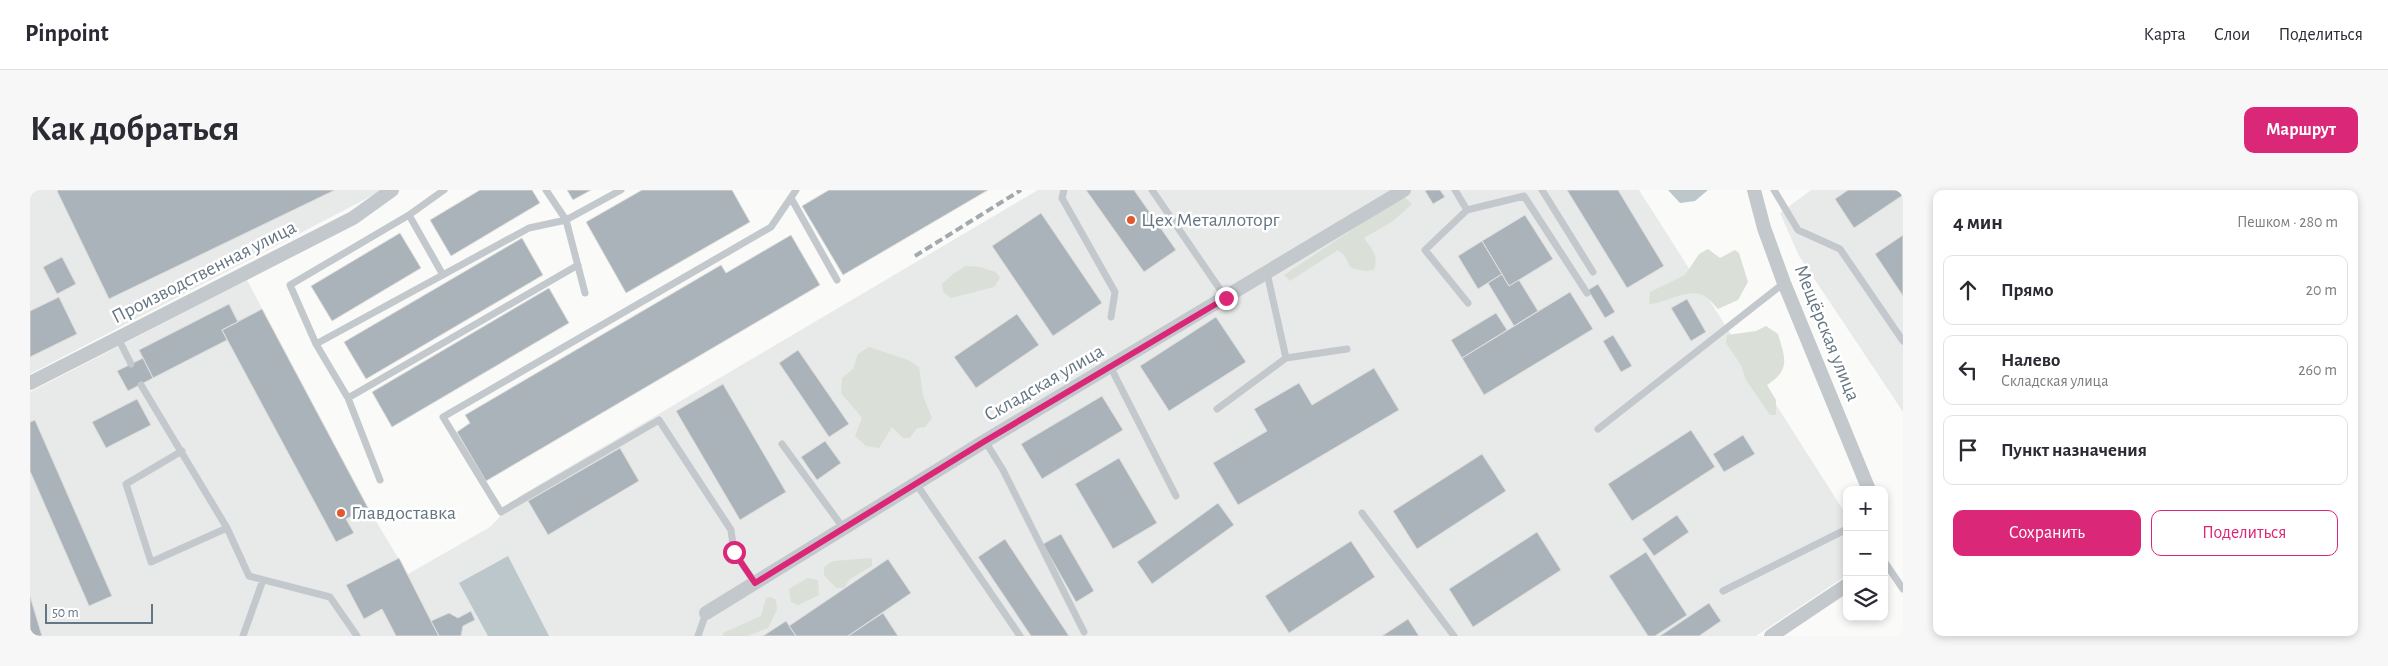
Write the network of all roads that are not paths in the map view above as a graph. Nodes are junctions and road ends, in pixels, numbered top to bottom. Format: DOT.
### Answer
graph roads {
  1 [pos="392,190"];
  2 [pos="444,190"];
  3 [pos="546,190"];
  4 [pos="621,190"];
  5 [pos="796,190"];
  6 [pos="1064,190"];
  7 [pos="1152,190"];
  8 [pos="1404,190"];
  9 [pos="1455,190"];
  10 [pos="1542,190"];
  11 [pos="1754,190"];
  12 [pos="1774,190"];
  13 [pos="791,198"];
  14 [pos="1467,210"];
  15 [pos="409,215"];
  16 [pos="566,220"];
  17 [pos="578,264"];
  18 [pos="1593,272"];
  19 [pos="1267,273"];
  20 [pos="444,275"];
  21 [pos="837,280"];
  22 [pos="1784,283"];
  23 [pos="1587,292"];
  24 [pos="585,293"];
  25 [pos="1226,298"];
  26 [pos="1468,303"];
  27 [pos="1111,317"];
  28 [pos="118,338"];
  29 [pos="1903,342"];
  30 [pos="316,344"];
  31 [pos="1348,349"];
  32 [pos="1286,358"];
  33 [pos="131,364"];
  34 [pos="1111,368"];
  35 [pos="30,383"];
  36 [pos="141,385"];
  37 [pos="348,398"];
  38 [pos="1217,409"];
  39 [pos="1598,429"];
  40 [pos="985,441"];
  41 [pos="782,444"];
  42 [pos="182,451"];
  43 [pos="380,480"];
  44 [pos="917,485"];
  45 [pos="1867,486"];
  46 [pos="1176,496"];
  47 [pos="1362,512"];
  48 [pos="227,528"];
  49 [pos="844,529"];
  50 [pos="1843,531"];
  51 [pos="1888,567"];
  52 [pos="263,580"];
  53 [pos="755,583"];
  54 [pos="1843,588"];
  55 [pos="1903,589"];
  56 [pos="1723,591"];
  57 [pos="706,613"];
  58 [pos="1084,632"];
  59 [pos="243,636"];
  60 [pos="357,636"];
  61 [pos="698,636"];
  62 [pos="1020,636"];
  63 [pos="1454,636"];
  64 [pos="1771,636"];
  1 -- 28 [label="street, Производственная улица"];
  2 -- 15 [label="lane"];
  3 -- 16 [label="lane"];
  4 -- 16 [label="lane"];
  5 -- 13 [label="lane"];
  6 -- 27 [label="lane"];
  7 -- 25 [label="lane"];
  8 -- 19 [label="street, Складская улица"];
  9 -- 14 [label="lane"];
  10 -- 18 [label="lane"];
  11 -- 22 [label="street, Мещёрская улица"];
  12 -- 29 [label="lane"];
  13 -- 21 [label="lane"];
  13 -- 53 [label="lane"];
  14 -- 23 [label="lane"];
  14 -- 26 [label="lane"];
  15 -- 20 [label="lane"];
  15 -- 30 [label="lane"];
  16 -- 17 [label="lane"];
  16 -- 20 [label="lane"];
  17 -- 24 [label="lane"];
  17 -- 37 [label="lane"];
  19 -- 25 [label="street, Складская улица"];
  19 -- 32 [label="lane"];
  20 -- 30 [label="lane"];
  22 -- 39 [label="lane"];
  22 -- 45 [label="street, Мещёрская улица"];
  25 -- 34 [label="street, Складская улица"];
  28 -- 33 [label="lane"];
  28 -- 35 [label="street, Производственная улица"];
  30 -- 37 [label="lane"];
  31 -- 32 [label="lane"];
  32 -- 38 [label="lane"];
  34 -- 40 [label="street, Складская улица"];
  34 -- 46 [label="lane"];
  36 -- 42 [label="lane"];
  37 -- 43 [label="lane"];
  40 -- 44 [label="street, Складская улица"];
  40 -- 58 [label="lane"];
  41 -- 49 [label="lane"];
  42 -- 48 [label="lane"];
  42 -- 48 [label="lane"];
  44 -- 49 [label="street, Складская улица"];
  44 -- 62 [label="lane"];
  47 -- 63 [label="lane"];
  48 -- 52 [label="lane"];
  49 -- 53 [label="street, Складская улица"];
  50 -- 56 [label="lane"];
  51 -- 55 [label="lane"];
  52 -- 59 [label="lane"];
  52 -- 60 [label="lane"];
  53 -- 57 [label="street, Складская улица"];
  54 -- 64 [label="street"];
  57 -- 61 [label="lane"];
}
